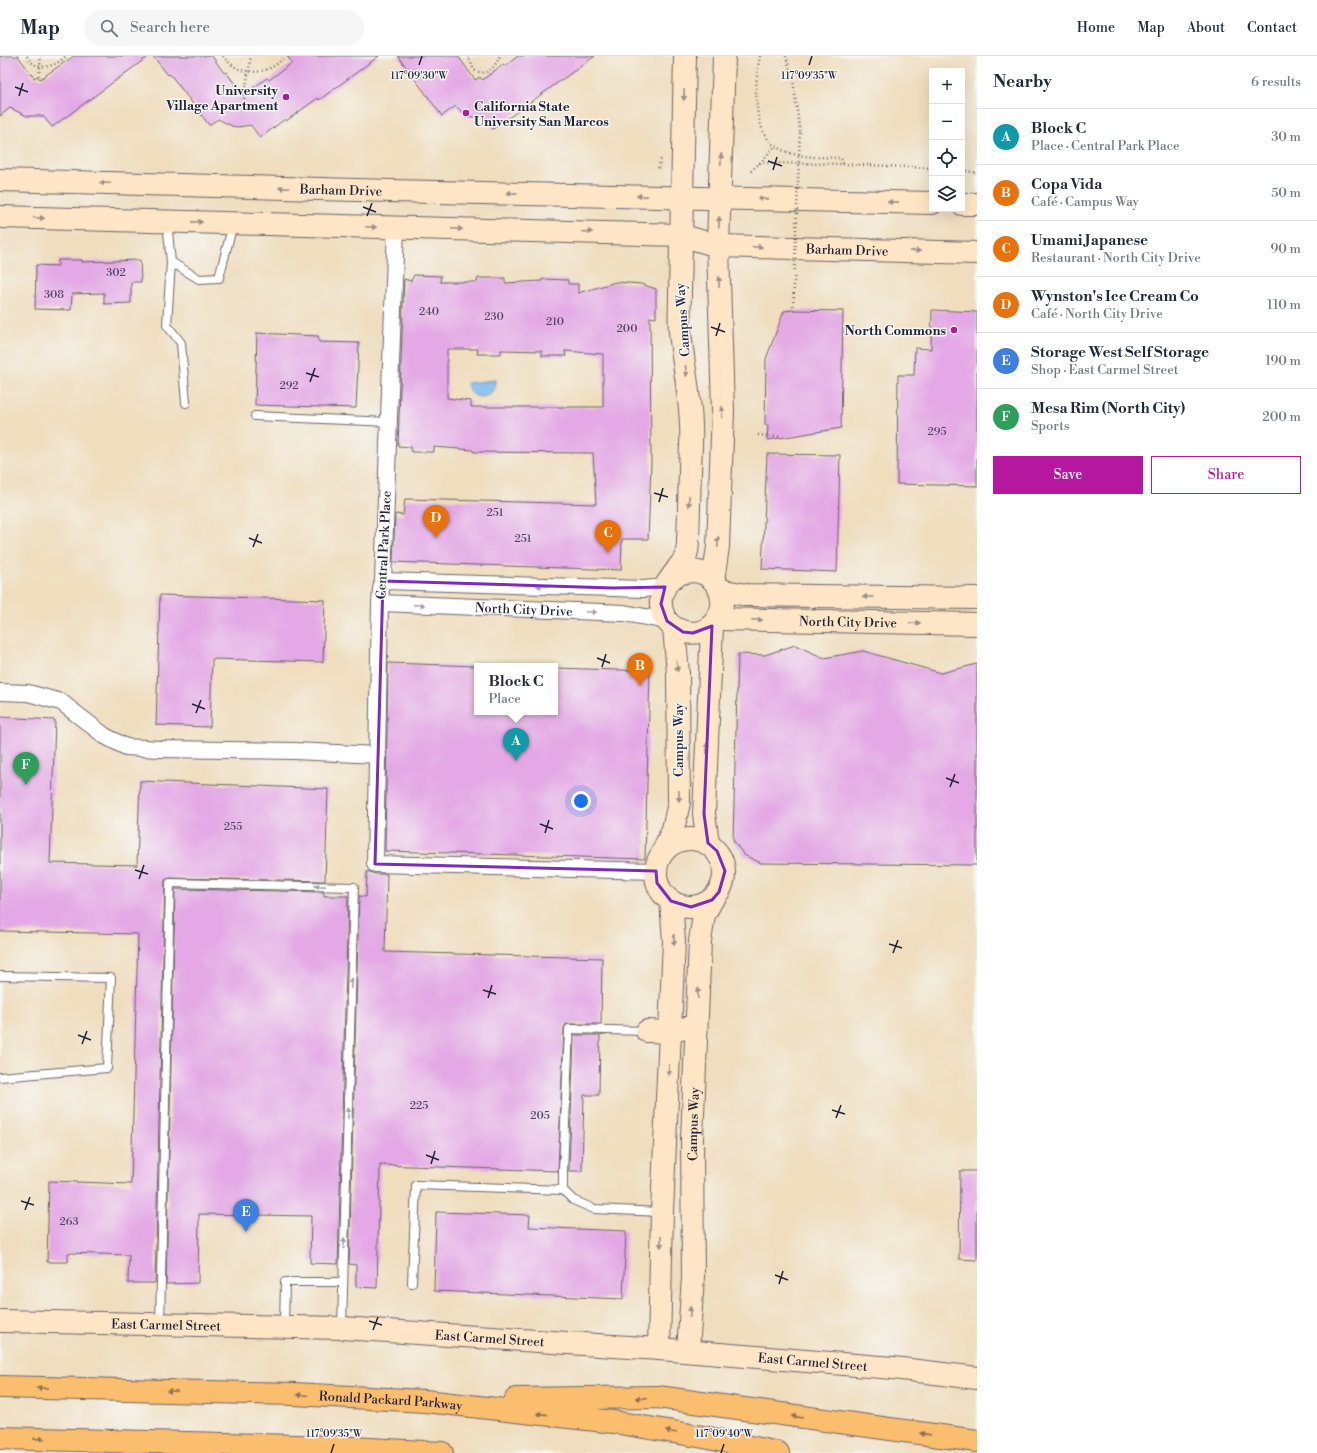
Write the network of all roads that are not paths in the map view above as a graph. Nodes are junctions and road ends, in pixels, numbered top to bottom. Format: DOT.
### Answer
graph roads {
  1 [pos="685,56"];
  2 [pos="724,56"];
  3 [pos="0,180"];
  4 [pos="681,197"];
  5 [pos="720,198"];
  6 [pos="929,203"];
  7 [pos="965,204"];
  8 [pos="977,204"];
  9 [pos="0,217"];
  10 [pos="167,221"];
  11 [pos="234,223"];
  12 [pos="396,227"];
  13 [pos="680,235"];
  14 [pos="718,246"];
  15 [pos="977,253"];
  16 [pos="171,262"];
  17 [pos="186,404"];
  18 [pos="255,416"];
  19 [pos="389,422"];
  20 [pos="383,581"];
  21 [pos="667,583"];
  22 [pos="717,585"];
  23 [pos="977,598"];
  24 [pos="380,603"];
  25 [pos="715,622"];
  26 [pos="670,624"];
  27 [pos="977,624"];
  28 [pos="0,692"];
  29 [pos="378,755"];
  30 [pos="708,843"];
  31 [pos="664,850"];
  32 [pos="656,871"];
  33 [pos="712,900"];
  34 [pos="671,901"];
  35 [pos="0,976"];
  36 [pos="697,1016"];
  37 [pos="647,1031"];
  38 [pos="671,1032"];
  39 [pos="0,1077"];
  40 [pos="563,1190"];
  41 [pos="662,1212"];
  42 [pos="343,1282"];
  43 [pos="412,1283"];
  44 [pos="0,1321"];
  45 [pos="160,1324"];
  46 [pos="284,1327"];
  47 [pos="342,1328"];
  48 [pos="659,1349"];
  49 [pos="688,1351"];
  50 [pos="977,1378"];
  51 [pos="0,1387"];
  52 [pos="425,1401"];
  53 [pos="0,1438"];
  54 [pos="977,1441"];
  55 [pos="0,1448"];
  56 [pos="15,1453"];
  57 [pos="442,1453"];
  58 [pos="778,1453"];
  1 -- 4 [label="street, Campus Way, one-way"];
  5 -- 2 [label="street, one-way"];
  4 -- 3 [label="street, Barham Drive, one-way"];
  4 -- 5 [label="street, Barham Drive"];
  4 -- 13 [label="street, Campus Way"];
  6 -- 5 [label="street, one-way"];
  14 -- 5 [label="street, one-way"];
  7 -- 8 [label="street"];
  9 -- 10 [label="street, one-way"];
  10 -- 11 [label="street, one-way"];
  10 -- 16 [label="lane"];
  11 -- 12 [label="street, one-way"];
  11 -- 16 [label="lane"];
  12 -- 13 [label="street, one-way"];
  12 -- 19 [label="street, Central Park Place"];
  13 -- 14 [label="street, Barham Drive"];
  13 -- 21 [label="street, Campus Way, one-way"];
  14 -- 15 [label="street, Barham Drive, one-way"];
  22 -- 14 [label="street, one-way"];
  16 -- 17 [label="lane"];
  18 -- 19 [label="lane"];
  19 -- 20 [label="street, Central Park Place"];
  21 -- 20 [label="street, North City Drive, one-way"];
  20 -- 24 [label="street, Central Park Place"];
  21 -- 22 [label="street"];
  21 -- 26 [label="street, Campus Way"];
  23 -- 22 [label="street, North City Drive, one-way"];
  22 -- 25 [label="street"];
  24 -- 26 [label="street, North City Drive, one-way"];
  24 -- 29 [label="street, Central Park Place"];
  25 -- 26 [label="street"];
  25 -- 27 [label="street, North City Drive, one-way"];
  30 -- 25 [label="street, one-way"];
  26 -- 31 [label="street, Campus Way, one-way"];
  28 -- 29 [label="street"];
  29 -- 32 [label="street, Central Park Place"];
  30 -- 31 [label="street"];
  30 -- 33 [label="street, Campus Way"];
  31 -- 32 [label="street, Campus Way"];
  32 -- 34 [label="street"];
  33 -- 34 [label="street"];
  36 -- 33 [label="street, Campus Way, one-way"];
  34 -- 38 [label="street, Campus Way, one-way"];
  35 -- 39 [label="lane"];
  36 -- 38 [label="street"];
  49 -- 36 [label="street, Campus Way, one-way"];
  37 -- 38 [label="street"];
  37 -- 40 [label="lane"];
  38 -- 41 [label="street, Campus Way, one-way"];
  40 -- 41 [label="lane"];
  40 -- 43 [label="lane"];
  41 -- 48 [label="street, Campus Way, one-way"];
  42 -- 45 [label="lane, one-way"];
  42 -- 46 [label="lane"];
  42 -- 47 [label="lane"];
  44 -- 45 [label="street, East Carmel Street"];
  45 -- 46 [label="street, East Carmel Street"];
  46 -- 47 [label="street, East Carmel Street"];
  47 -- 48 [label="street, East Carmel Street"];
  48 -- 49 [label="street, East Carmel Street"];
  49 -- 50 [label="street, East Carmel Street"];
  52 -- 51 [label="highway, Ronald Packard Parkway, one-way"];
  54 -- 52 [label="highway, one-way"];
  58 -- 52 [label="highway, Ronald Packard Parkway, one-way"];
  53 -- 57 [label="highway, one-way"];
  55 -- 56 [label="highway"];
}
